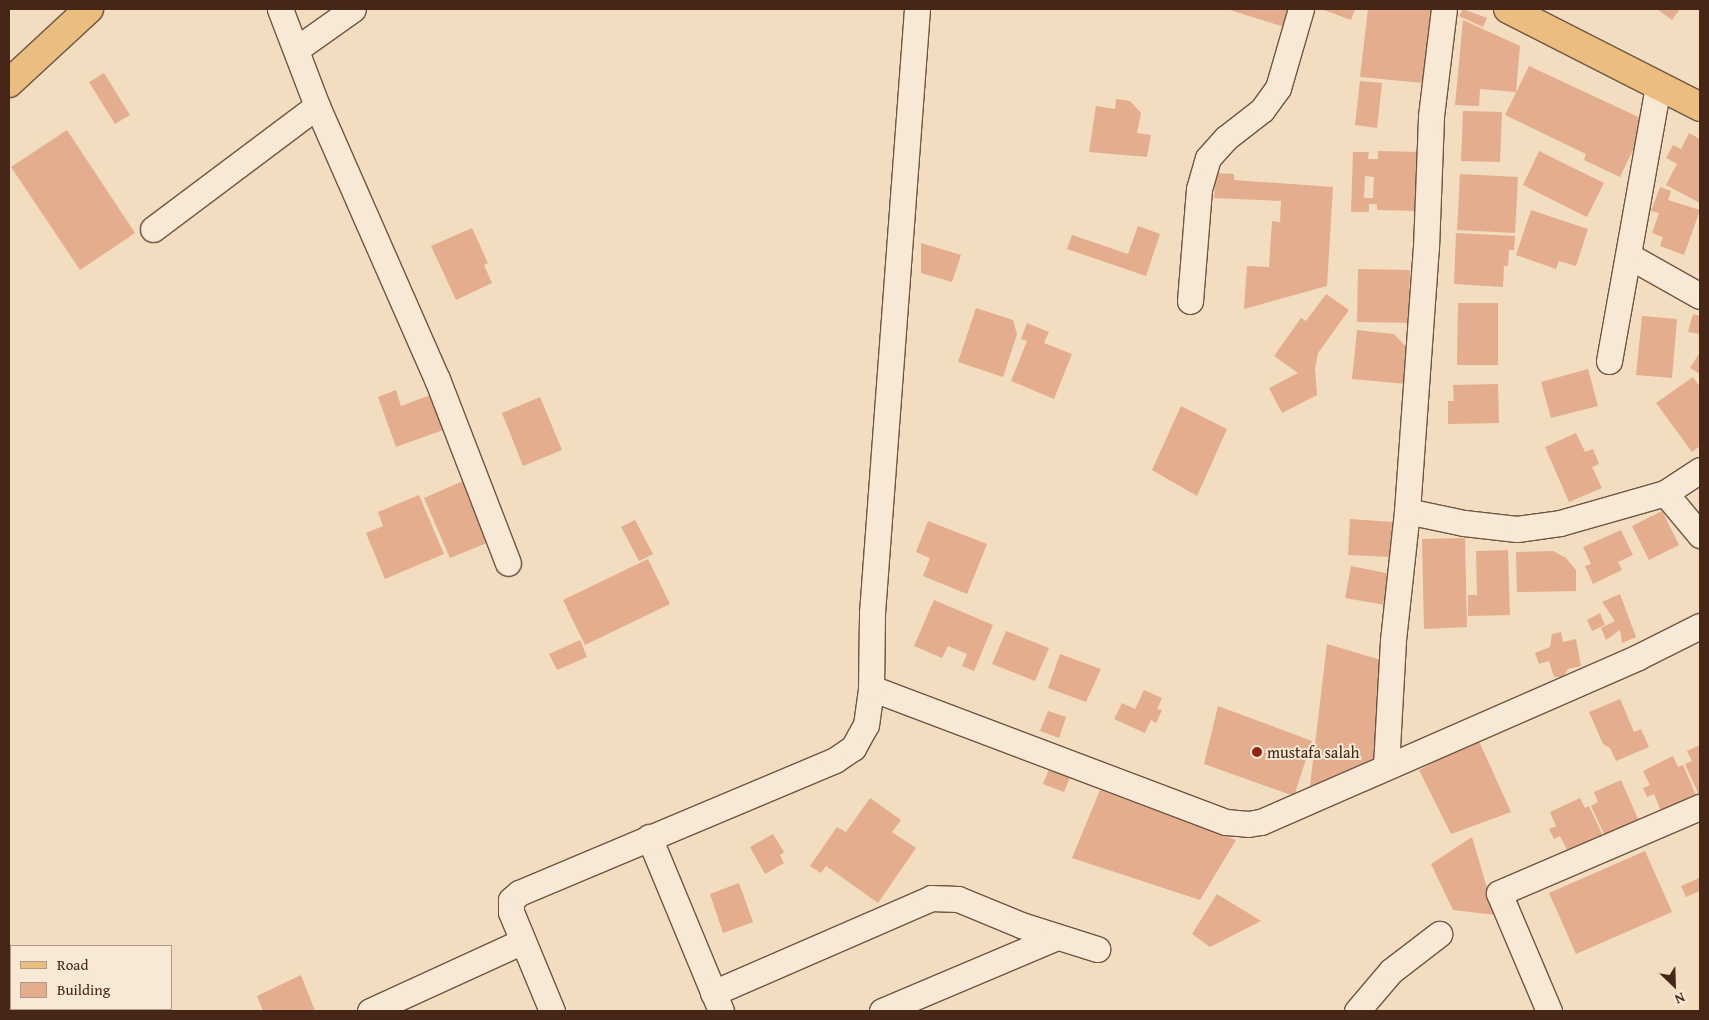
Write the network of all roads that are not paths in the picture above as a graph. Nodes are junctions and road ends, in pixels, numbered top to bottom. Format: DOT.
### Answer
graph roads {
  1 [pos="89,9"];
  2 [pos="280,9"];
  3 [pos="353,9"];
  4 [pos="917,9"];
  5 [pos="1301,9"];
  6 [pos="1444,9"];
  7 [pos="1508,9"];
  8 [pos="298,48"];
  9 [pos="9,83"];
  10 [pos="1658,86"];
  11 [pos="317,106"];
  12 [pos="1700,107"];
  13 [pos="153,229"];
  14 [pos="1629,256"];
  15 [pos="1700,296"];
  16 [pos="1190,300"];
  17 [pos="1609,361"];
  18 [pos="1700,470"];
  19 [pos="1665,493"];
  20 [pos="1407,512"];
  21 [pos="1700,536"];
  22 [pos="508,562"];
  23 [pos="1700,626"];
  24 [pos="871,688"];
  25 [pos="1386,766"];
  26 [pos="1700,807"];
  27 [pos="649,837"];
  28 [pos="1439,934"];
  29 [pos="1057,936"];
  30 [pos="523,941"];
  31 [pos="1097,949"];
  32 [pos="717,1002"];
  33 [pos="370,1011"];
  34 [pos="552,1011"];
  35 [pos="882,1011"];
  36 [pos="1357,1011"];
  37 [pos="1550,1011"];
  1 -- 9 [label="main road"];
  2 -- 8 [label="street"];
  3 -- 8 [label="street"];
  4 -- 24 [label="street"];
  5 -- 16 [label="street"];
  6 -- 20 [label="street"];
  7 -- 10 [label="main road"];
  8 -- 11 [label="street"];
  10 -- 12 [label="main road"];
  10 -- 14 [label="street"];
  11 -- 13 [label="street"];
  11 -- 22 [label="street"];
  14 -- 15 [label="street"];
  14 -- 17 [label="street"];
  18 -- 19 [label="street"];
  19 -- 20 [label="street"];
  19 -- 21 [label="street"];
  20 -- 25 [label="street"];
  23 -- 25 [label="street"];
  24 -- 25 [label="street"];
  24 -- 27 [label="street"];
  26 -- 37 [label="street"];
  27 -- 30 [label="street"];
  27 -- 32 [label="street"];
  28 -- 36 [label="street"];
  29 -- 31 [label="street"];
  29 -- 32 [label="street"];
  29 -- 35 [label="street"];
  30 -- 33 [label="street"];
  30 -- 34 [label="street"];
}
